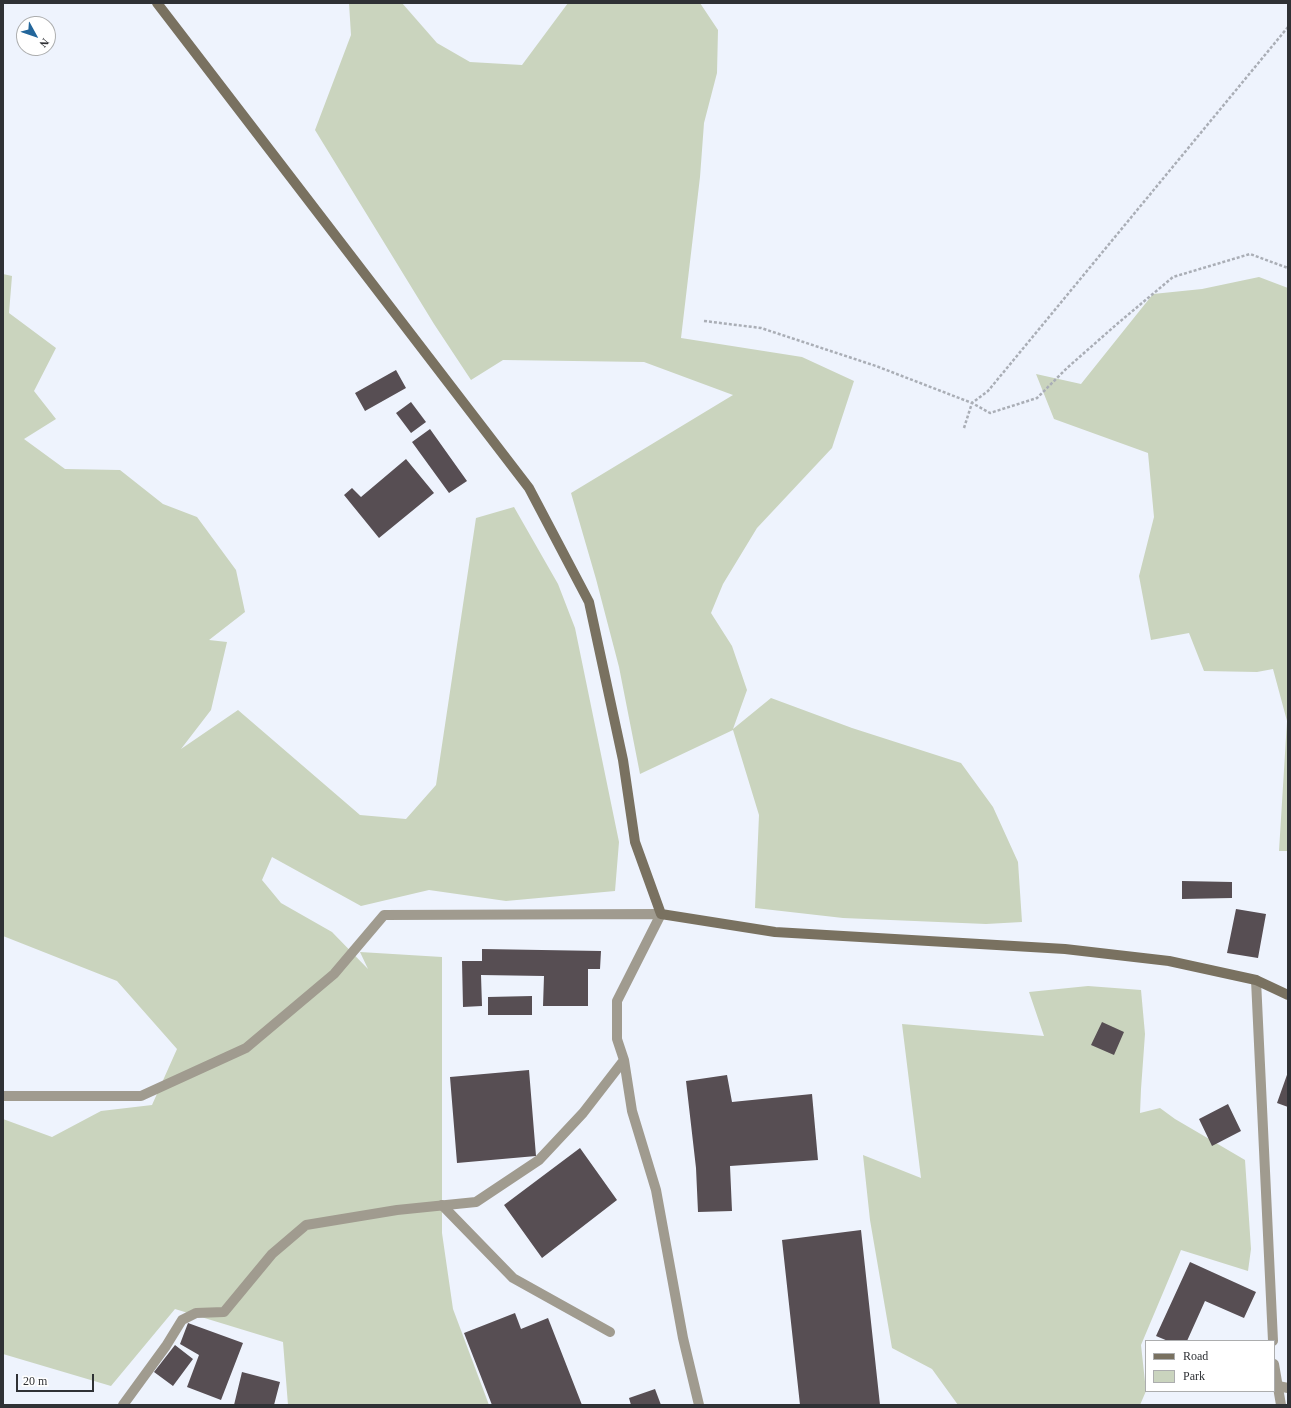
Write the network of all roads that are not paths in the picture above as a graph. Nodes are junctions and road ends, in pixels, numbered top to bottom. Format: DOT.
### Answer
graph roads {
  1 [pos="157,3"];
  2 [pos="661,914"];
  3 [pos="1256,980"];
  4 [pos="1288,995"];
  5 [pos="624,1060"];
  6 [pos="3,1096"];
  7 [pos="442,1205"];
  8 [pos="610,1332"];
  9 [pos="1273,1340"];
  10 [pos="1275,1367"];
  11 [pos="1283,1387"];
  12 [pos="123,1405"];
  13 [pos="699,1405"];
  14 [pos="1281,1405"];
  1 -- 2 [label="street"];
  2 -- 3 [label="street"];
  2 -- 5 [label="street"];
  2 -- 6 [label="street"];
  3 -- 4 [label="street"];
  3 -- 9 [label="street"];
  5 -- 7 [label="street"];
  5 -- 13 [label="street"];
  7 -- 8 [label="street"];
  7 -- 12 [label="street"];
  10 -- 11 [label="street"];
  11 -- 14 [label="street"];
}
